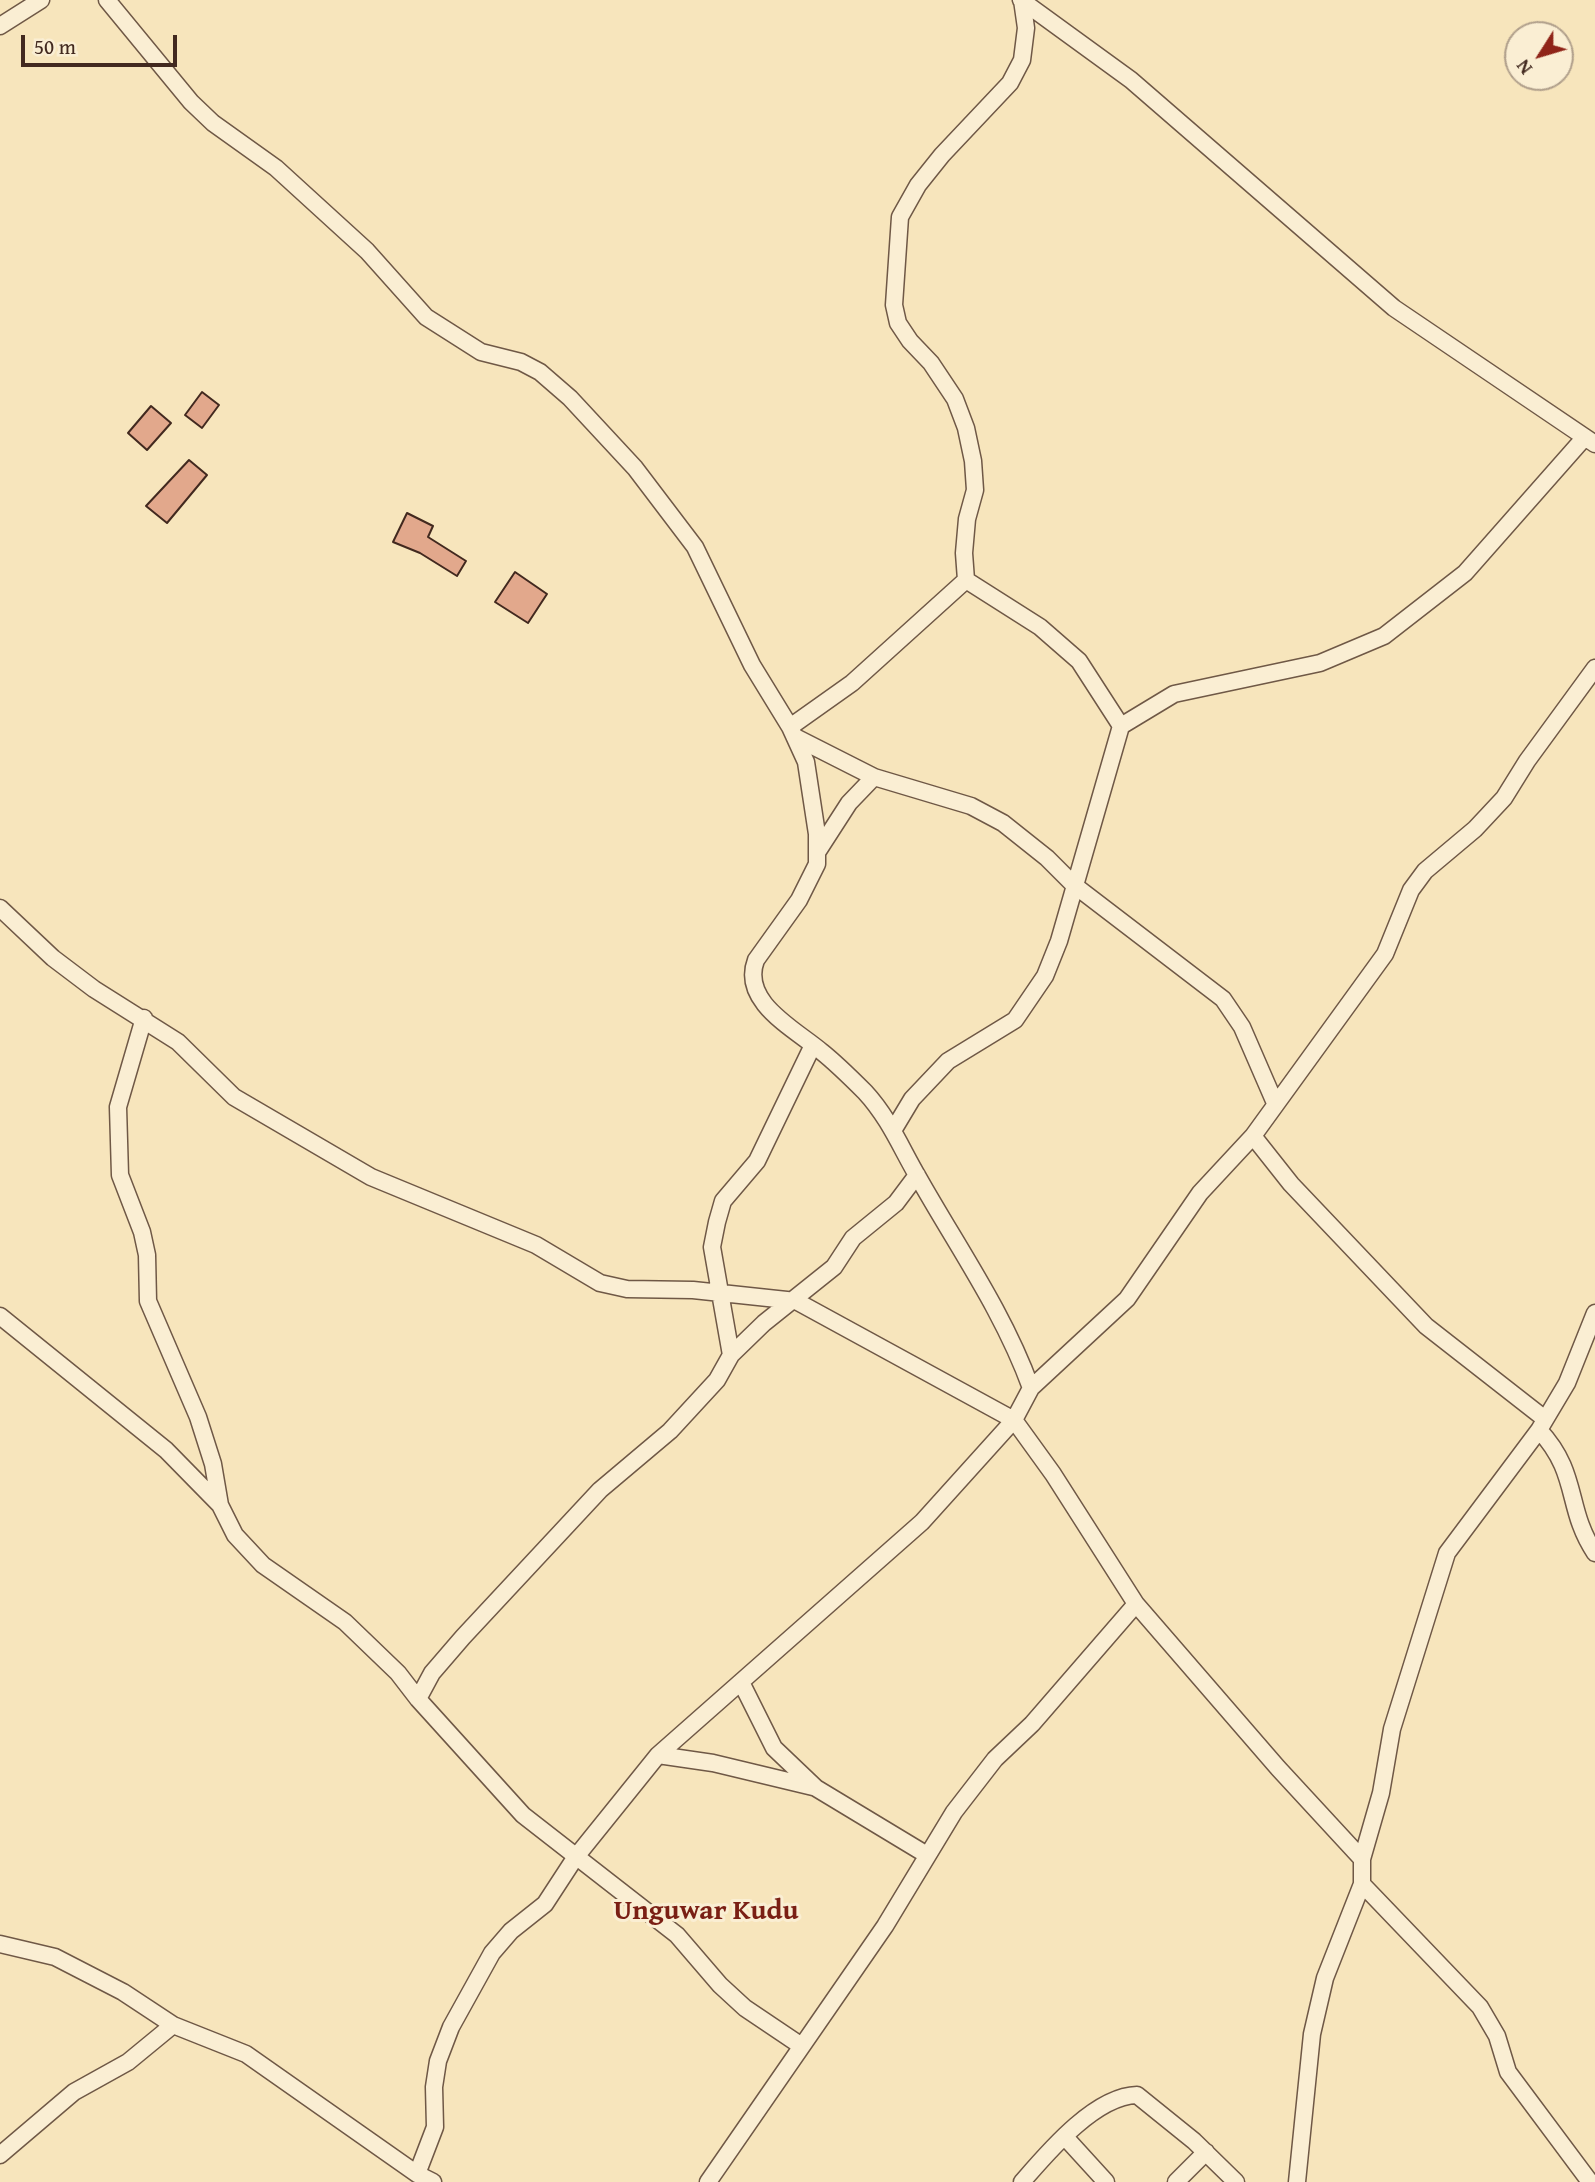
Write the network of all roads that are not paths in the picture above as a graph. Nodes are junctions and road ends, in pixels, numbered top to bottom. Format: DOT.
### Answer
graph roads {
  1 [pos="41,0"];
  2 [pos="107,0"];
  3 [pos="1021,0"];
  4 [pos="0,26"];
  5 [pos="1590,441"];
  6 [pos="966,580"];
  7 [pos="1595,668"];
  8 [pos="1121,726"];
  9 [pos="793,732"];
  10 [pos="874,777"];
  11 [pos="818,851"];
  12 [pos="1074,886"];
  13 [pos="0,908"];
  14 [pos="145,1018"];
  15 [pos="813,1045"];
  16 [pos="1275,1103"];
  17 [pos="894,1129"];
  18 [pos="1253,1136"];
  19 [pos="917,1175"];
  20 [pos="720,1294"];
  21 [pos="796,1301"];
  22 [pos="1595,1313"];
  23 [pos="0,1316"];
  24 [pos="731,1355"];
  25 [pos="1031,1388"];
  26 [pos="1014,1420"];
  27 [pos="1542,1424"];
  28 [pos="220,1505"];
  29 [pos="1595,1553"];
  30 [pos="1136,1604"];
  31 [pos="742,1684"];
  32 [pos="418,1699"];
  33 [pos="657,1755"];
  34 [pos="816,1788"];
  35 [pos="927,1855"];
  36 [pos="575,1858"];
  37 [pos="1362,1859"];
  38 [pos="1362,1884"];
  39 [pos="0,1944"];
  40 [pos="173,2025"];
  41 [pos="800,2045"];
  42 [pos="1065,2137"];
  43 [pos="1206,2152"];
  44 [pos="0,2154"];
  45 [pos="428,2180"];
  46 [pos="708,2182"];
  47 [pos="1021,2182"];
  48 [pos="1107,2182"];
  49 [pos="1176,2182"];
  50 [pos="1236,2182"];
  51 [pos="1297,2182"];
  52 [pos="1590,2182"];
  1 -- 4 [label="street"];
  2 -- 9 [label="street"];
  3 -- 5 [label="street"];
  3 -- 6 [label="street"];
  5 -- 8 [label="street"];
  6 -- 8 [label="street"];
  6 -- 9 [label="street"];
  7 -- 16 [label="street"];
  8 -- 12 [label="street"];
  9 -- 10 [label="street"];
  9 -- 11 [label="street"];
  10 -- 11 [label="street"];
  10 -- 12 [label="street"];
  11 -- 15 [label="street"];
  12 -- 16 [label="street"];
  12 -- 17 [label="street"];
  13 -- 14 [label="street"];
  14 -- 20 [label="street"];
  14 -- 28 [label="street"];
  15 -- 17 [label="street"];
  15 -- 20 [label="street"];
  16 -- 18 [label="street"];
  17 -- 19 [label="street"];
  18 -- 25 [label="street"];
  18 -- 27 [label="street"];
  19 -- 21 [label="street"];
  19 -- 25 [label="street"];
  20 -- 21 [label="street"];
  20 -- 24 [label="street"];
  21 -- 24 [label="street"];
  21 -- 26 [label="street"];
  22 -- 27 [label="street"];
  23 -- 28 [label="street"];
  24 -- 32 [label="street"];
  25 -- 26 [label="street"];
  26 -- 30 [label="street"];
  26 -- 31 [label="street"];
  27 -- 29 [label="street"];
  27 -- 37 [label="street"];
  28 -- 32 [label="street"];
  30 -- 35 [label="street"];
  30 -- 37 [label="street"];
  31 -- 33 [label="street"];
  31 -- 34 [label="street"];
  32 -- 36 [label="street"];
  33 -- 34 [label="street"];
  33 -- 36 [label="street"];
  34 -- 35 [label="street"];
  35 -- 41 [label="street"];
  36 -- 41 [label="street"];
  36 -- 45 [label="street"];
  37 -- 38 [label="street"];
  38 -- 51 [label="street"];
  38 -- 52 [label="street"];
  39 -- 40 [label="street"];
  40 -- 44 [label="street"];
  40 -- 45 [label="street"];
  41 -- 46 [label="street"];
  42 -- 43 [label="street"];
  42 -- 47 [label="street"];
  42 -- 48 [label="street"];
  43 -- 49 [label="street"];
  43 -- 50 [label="street"];
}
